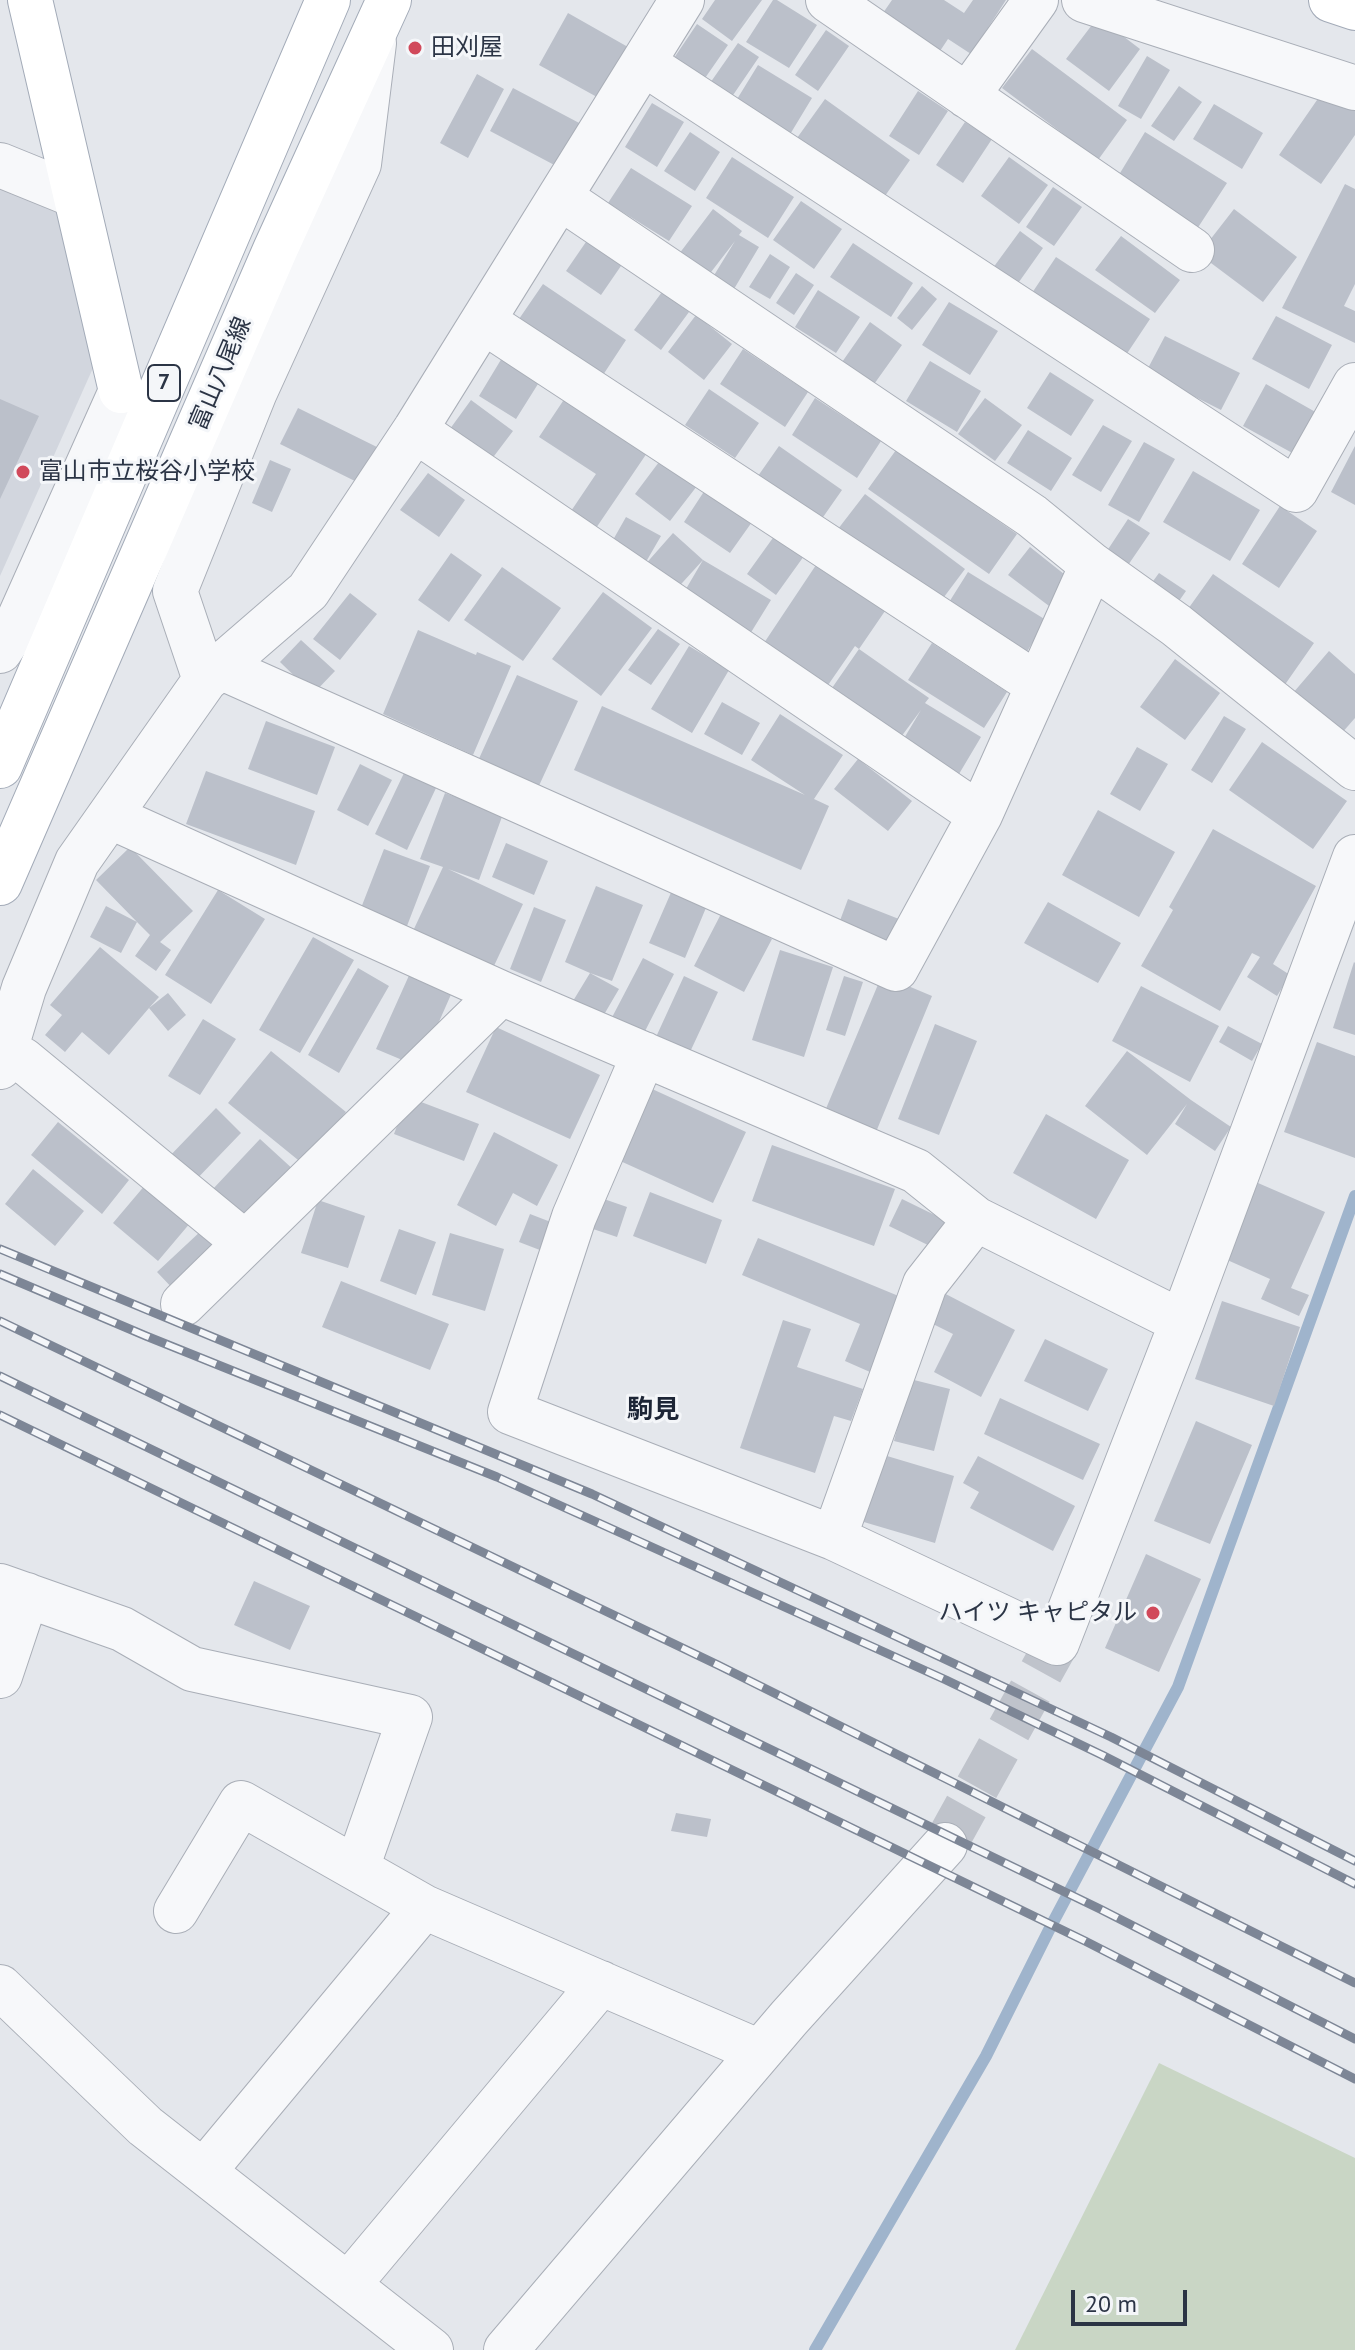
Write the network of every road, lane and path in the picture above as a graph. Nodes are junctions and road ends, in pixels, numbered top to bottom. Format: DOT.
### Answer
graph roads {
  1 [pos="30,0"];
  2 [pos="328,0"];
  3 [pos="682,0"];
  4 [pos="828,0"];
  5 [pos="1036,0"];
  6 [pos="1084,0"];
  7 [pos="1331,0"];
  8 [pos="1355,8"];
  9 [pos="382,15"];
  10 [pos="643,63"];
  11 [pos="1355,88"];
  12 [pos="967,96"];
  13 [pos="0,165"];
  14 [pos="74,195"];
  15 [pos="561,198"];
  16 [pos="1192,250"];
  17 [pos="483,321"];
  18 [pos="1355,385"];
  19 [pos="121,391"];
  20 [pos="415,430"];
  21 [pos="1092,565"];
  22 [pos="0,651"];
  23 [pos="212,674"];
  24 [pos="1038,685"];
  25 [pos="0,766"];
  26 [pos="1355,768"];
  27 [pos="980,815"];
  28 [pos="111,817"];
  29 [pos="1355,857"];
  30 [pos="0,883"];
  31 [pos="501,993"];
  32 [pos="644,1054"];
  33 [pos="3,1058"];
  34 [pos="976,1219"];
  35 [pos="244,1242"];
  36 [pos="183,1304"];
  37 [pos="1182,1322"];
  38 [pos="834,1538"];
  39 [pos="13,1591"];
  40 [pos="0,1676"];
  41 [pos="945,1845"];
  42 [pos="357,1868"];
  43 [pos="424,1907"];
  44 [pos="176,1911"];
  45 [pos="601,1983"];
  46 [pos="0,1987"];
  47 [pos="760,2052"];
  48 [pos="204,2171"];
  49 [pos="348,2285"];
  50 [pos="431,2350"];
  51 [pos="506,2350"];
  1 -- 14 [label="main road, 7"];
  2 -- 25 [label="main road, 富山八尾線 / 7"];
  3 -- 10 [label="street"];
  4 -- 12 [label="street"];
  5 -- 12 [label="street"];
  6 -- 11 [label="street"];
  7 -- 8 [label="main road"];
  9 -- 23 [label="street"];
  9 -- 30 [label="main road, 富山八尾線 / 7"];
  10 -- 15 [label="street"];
  10 -- 18 [label="street"];
  12 -- 16 [label="street"];
  13 -- 14 [label="street"];
  14 -- 19 [label="main road, 7"];
  15 -- 17 [label="street"];
  15 -- 21 [label="street"];
  17 -- 20 [label="street"];
  17 -- 24 [label="street"];
  19 -- 22 [label="street"];
  20 -- 23 [label="street"];
  20 -- 27 [label="street"];
  21 -- 24 [label="street"];
  21 -- 26 [label="street"];
  23 -- 27 [label="street"];
  23 -- 28 [label="street"];
  24 -- 27 [label="street"];
  28 -- 31 [label="street"];
  28 -- 33 [label="street"];
  29 -- 37 [label="street"];
  31 -- 32 [label="street"];
  31 -- 35 [label="street"];
  32 -- 34 [label="street"];
  32 -- 38 [label="street"];
  33 -- 35 [label="street"];
  34 -- 37 [label="street"];
  34 -- 38 [label="street"];
  35 -- 36 [label="street"];
  37 -- 38 [label="street"];
  39 -- 40 [label="street"];
  39 -- 42 [label="street"];
  41 -- 47 [label="street"];
  42 -- 43 [label="street"];
  42 -- 44 [label="street"];
  43 -- 45 [label="street"];
  43 -- 48 [label="street"];
  45 -- 47 [label="street"];
  45 -- 49 [label="street"];
  46 -- 48 [label="street"];
  47 -- 51 [label="street"];
  48 -- 49 [label="street"];
  49 -- 50 [label="street"];
}
